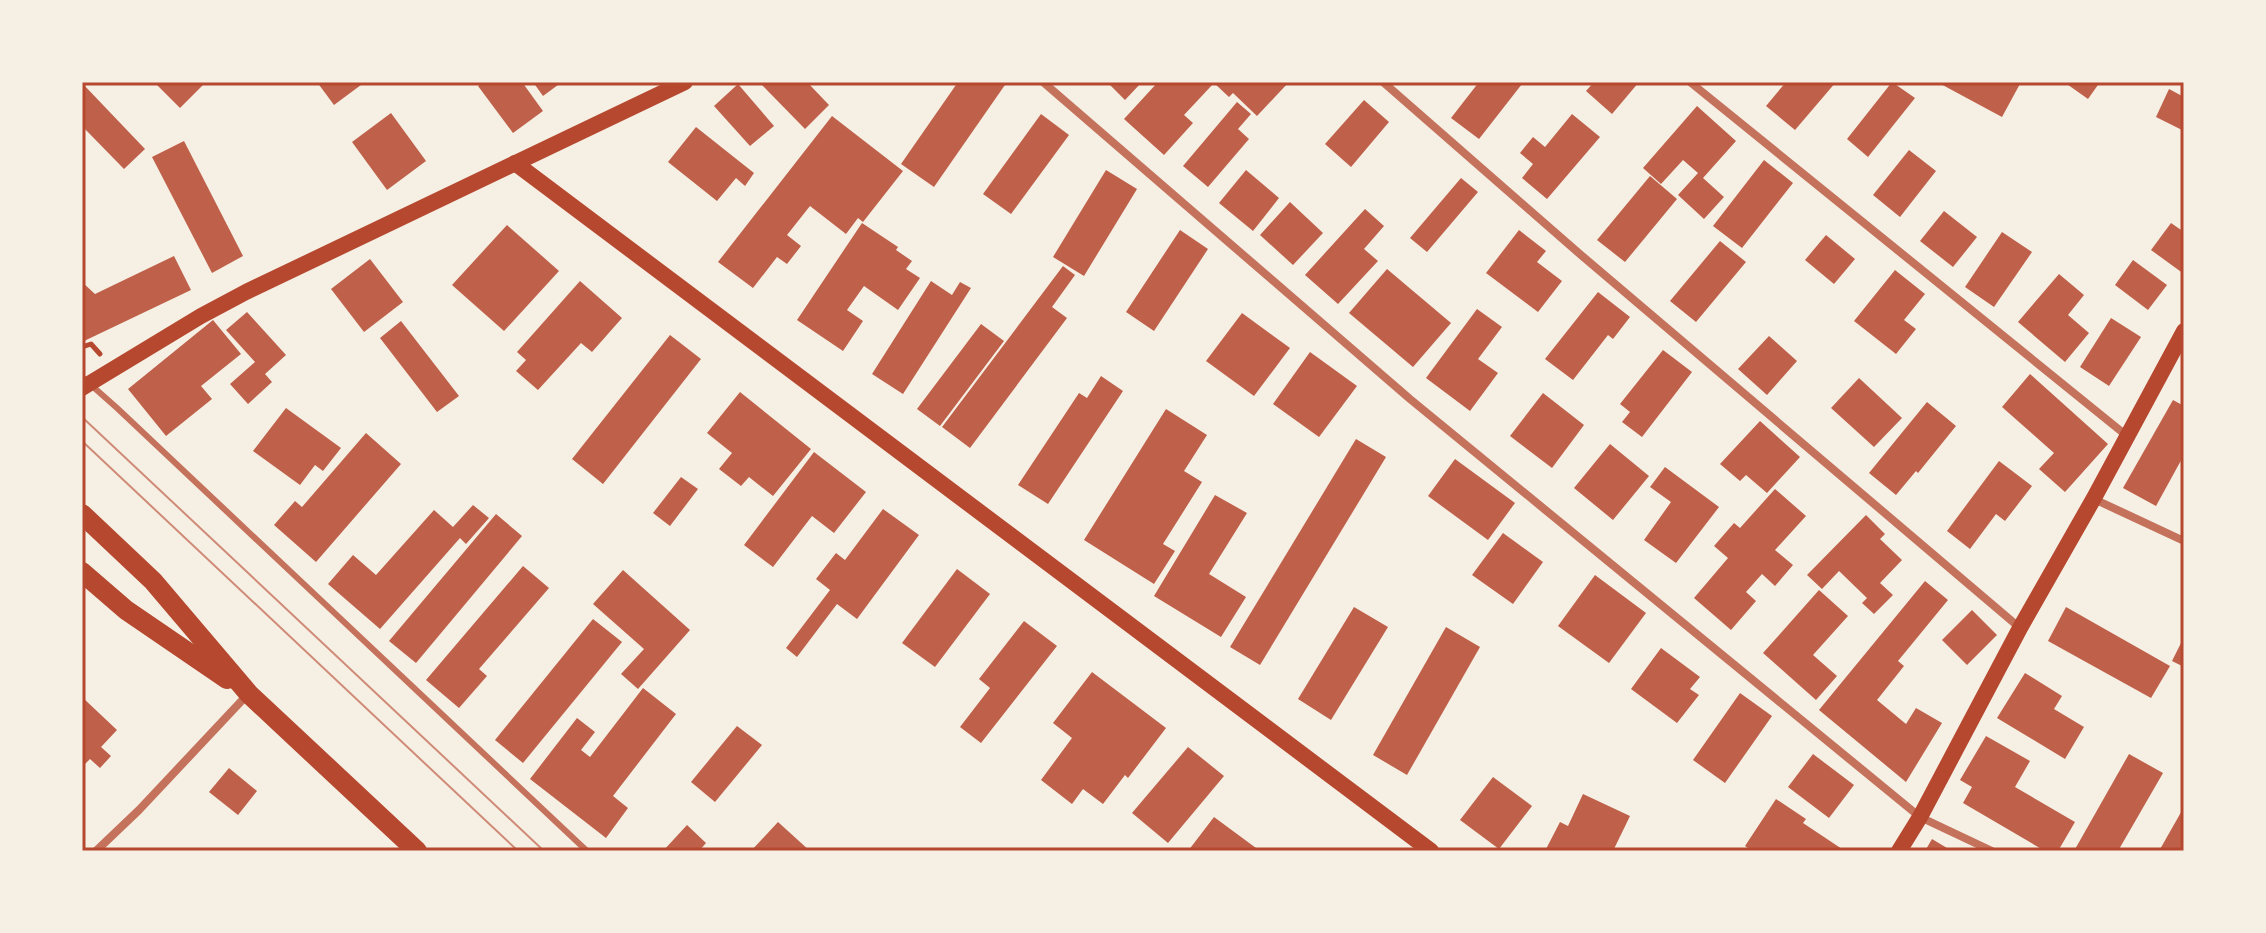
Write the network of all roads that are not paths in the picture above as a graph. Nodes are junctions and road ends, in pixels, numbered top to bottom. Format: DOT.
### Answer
graph roads {
  1 [pos="685,82"];
  2 [pos="1043,82"];
  3 [pos="1383,82"];
  4 [pos="1690,82"];
  5 [pos="515,163"];
  6 [pos="2184,331"];
  7 [pos="85,383"];
  8 [pos="2127,437"];
  9 [pos="2094,498"];
  10 [pos="82,514"];
  11 [pos="2184,541"];
  12 [pos="82,572"];
  13 [pos="2020,628"];
  14 [pos="249,694"];
  15 [pos="1920,817"];
  16 [pos="96,851"];
  17 [pos="417,851"];
  18 [pos="587,851"];
  19 [pos="1431,851"];
  20 [pos="1899,851"];
  21 [pos="1992,851"];
  1 -- 5 [label="main road"];
  2 -- 15 [label="street"];
  3 -- 13 [label="street"];
  4 -- 8 [label="street"];
  5 -- 7 [label="main road"];
  5 -- 19 [label="main road"];
  6 -- 8 [label="main road"];
  7 -- 18 [label="lane"];
  8 -- 9 [label="main road"];
  9 -- 11 [label="street"];
  9 -- 13 [label="main road"];
  10 -- 14 [label="main road"];
  12 -- 14 [label="main road"];
  13 -- 15 [label="main road"];
  14 -- 16 [label="street"];
  14 -- 17 [label="main road"];
  15 -- 20 [label="main road"];
  15 -- 21 [label="street"];
}
